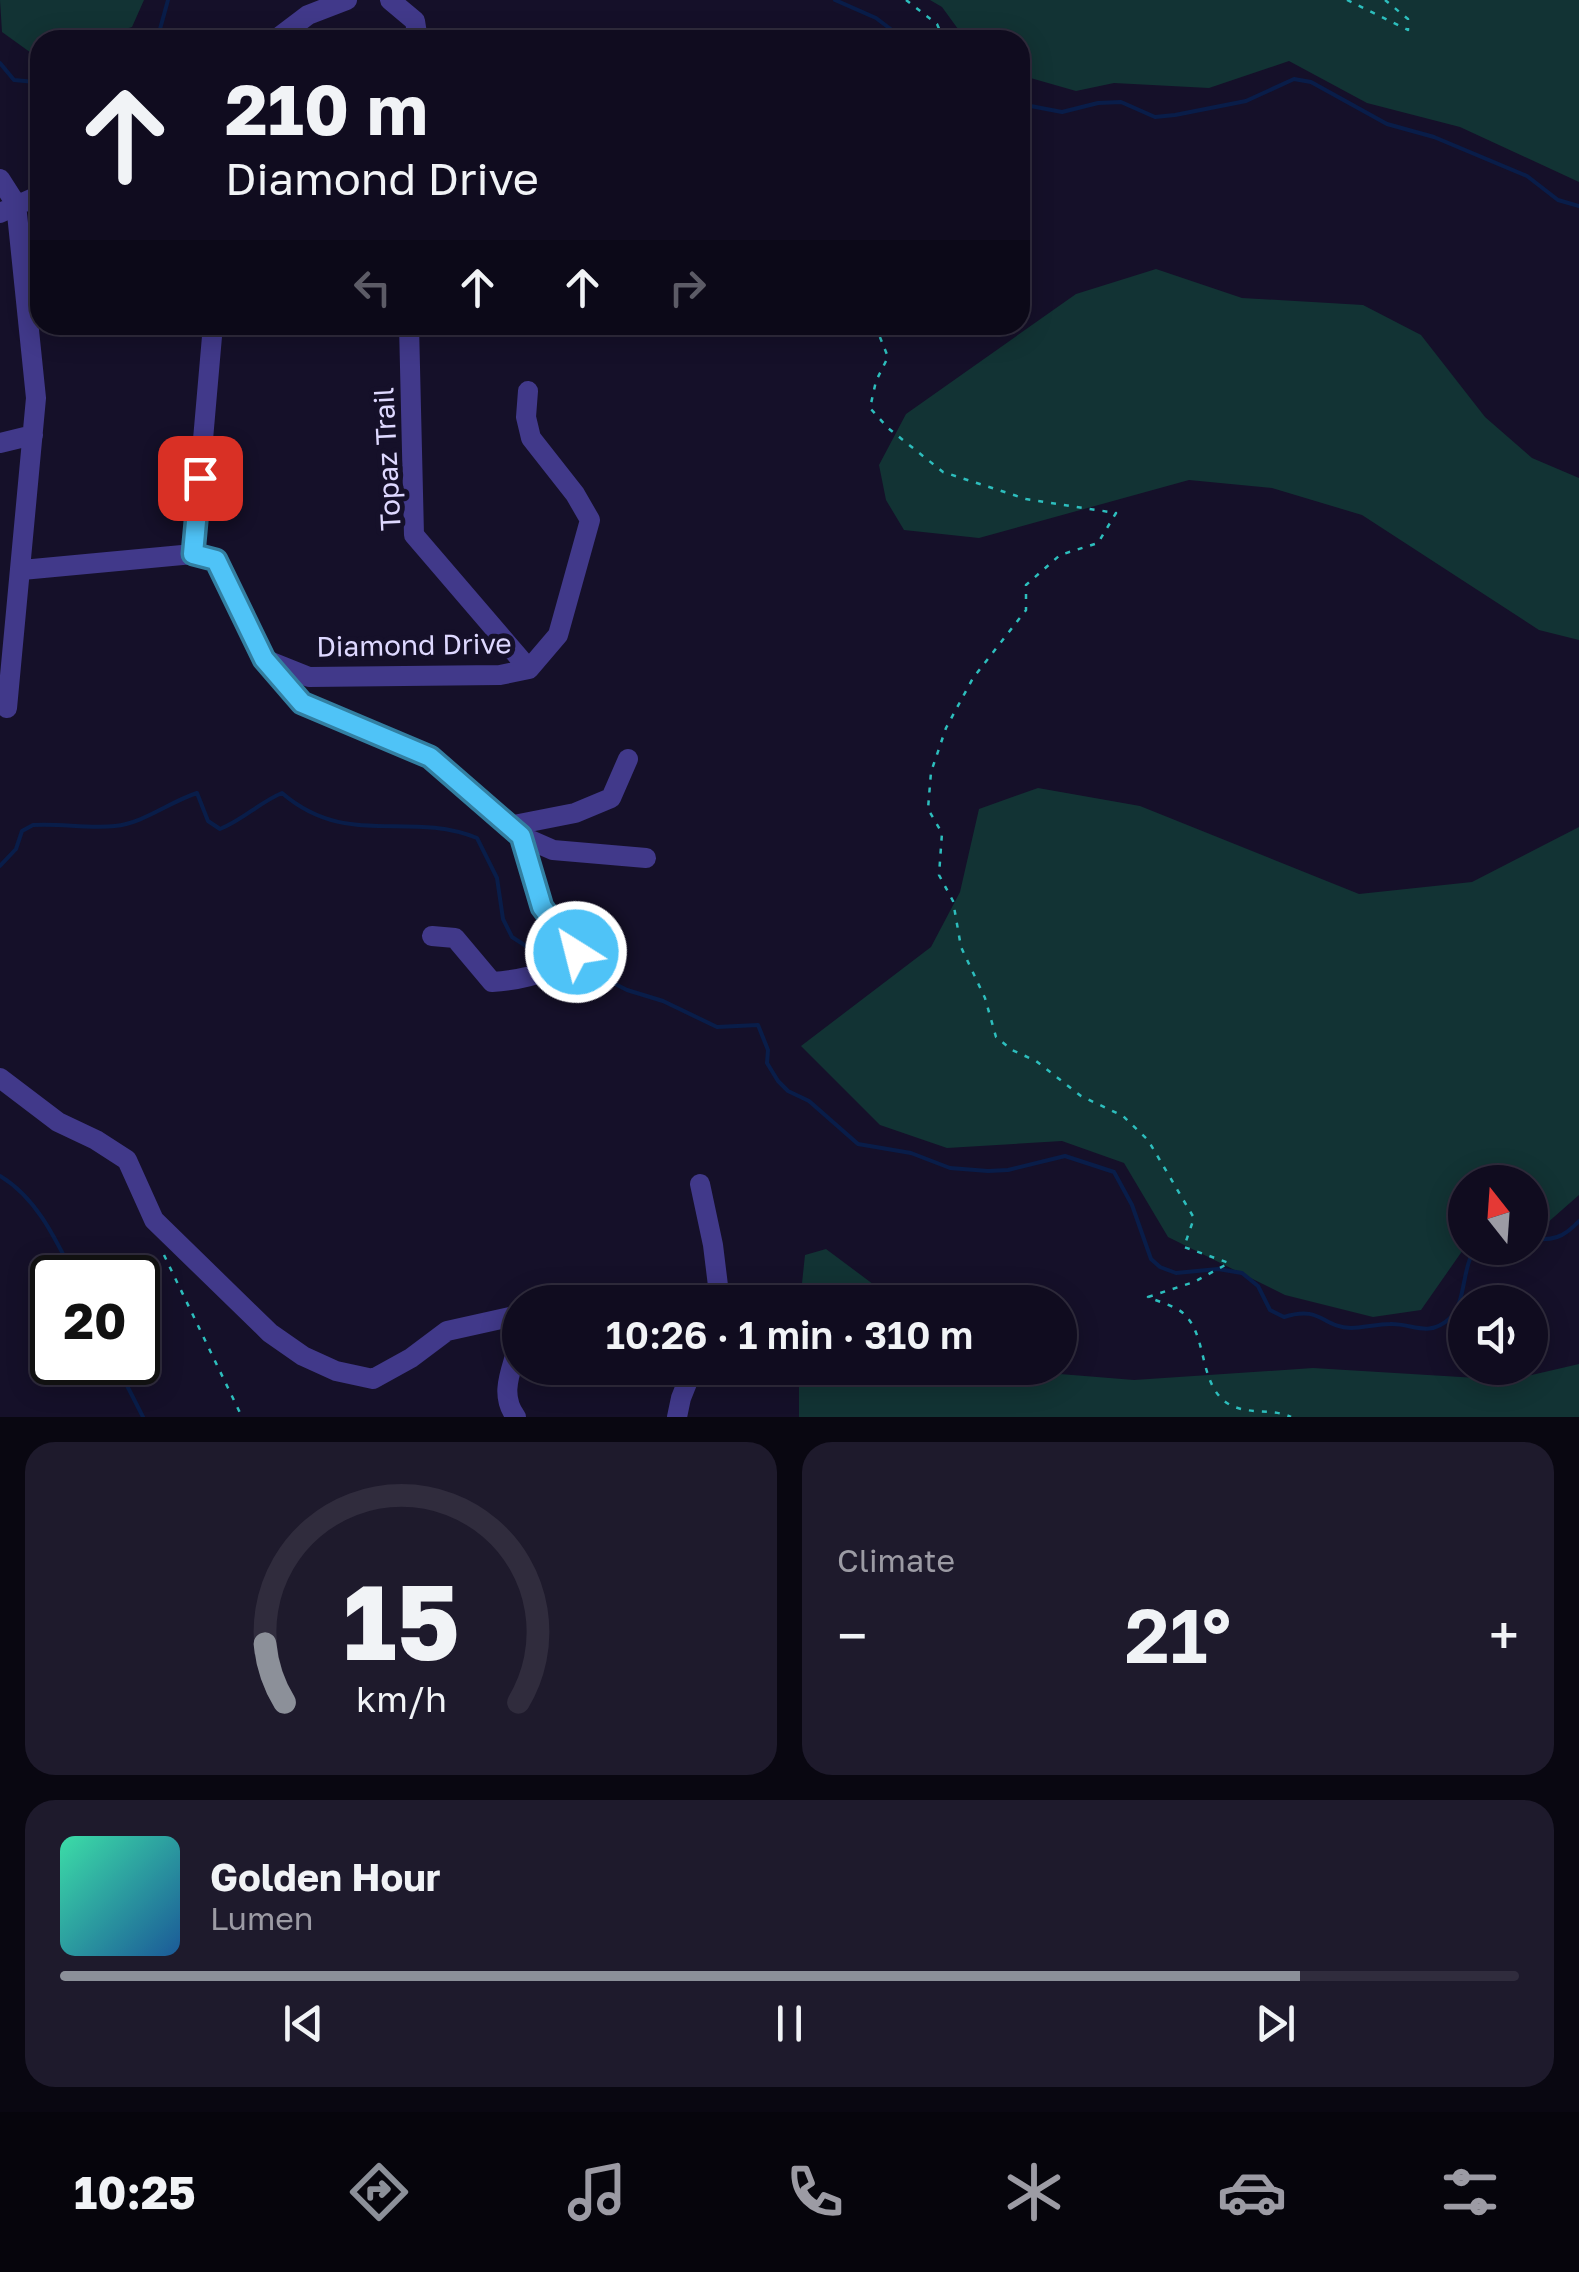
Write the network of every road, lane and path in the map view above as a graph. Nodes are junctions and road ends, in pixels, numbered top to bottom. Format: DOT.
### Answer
graph roads {
  1 [pos="347,0"];
  2 [pos="390,0"];
  3 [pos="906,0"];
  4 [pos="1347,0"];
  5 [pos="1386,0"];
  6 [pos="288,30"];
  7 [pos="417,30"];
  8 [pos="940,30"];
  9 [pos="0,179"];
  10 [pos="8,209"];
  11 [pos="211,335"];
  12 [pos="409,335"];
  13 [pos="879,335"];
  14 [pos="528,391"];
  15 [pos="33,435"];
  16 [pos="0,443"];
  17 [pos="193,554"];
  18 [pos="22,570"];
  19 [pos="264,659"];
  20 [pos="529,669"];
  21 [pos="7,708"];
  22 [pos="628,759"];
  23 [pos="515,831"];
  24 [pos="646,858"];
  25 [pos="432,936"];
  26 [pos="0,1078"];
  27 [pos="700,1184"];
  28 [pos="164,1258"];
  29 [pos="718,1285"];
  30 [pos="687,1385"];
  31 [pos="242,1417"];
  32 [pos="516,1417"];
  33 [pos="677,1417"];
  34 [pos="1291,1417"];
  1 -- 6 [label="street"];
  2 -- 7 [label="street"];
  3 -- 8 [label="path"];
  4 -- 5 [label="path"];
  9 -- 10 [label="street"];
  10 -- 15 [label="street"];
  11 -- 17 [label="street"];
  12 -- 20 [label="street, Topaz Trail"];
  13 -- 34 [label="path"];
  14 -- 20 [label="street, Diamond Drive"];
  15 -- 16 [label="street"];
  15 -- 18 [label="street"];
  17 -- 18 [label="street"];
  17 -- 19 [label="street"];
  18 -- 21 [label="street"];
  19 -- 20 [label="street, Diamond Drive"];
  19 -- 23 [label="street"];
  22 -- 23 [label="street"];
  23 -- 24 [label="street"];
  23 -- 25 [label="street"];
  26 -- 32 [label="street"];
  27 -- 29 [label="street"];
  28 -- 31 [label="path"];
  30 -- 33 [label="street"];
}
